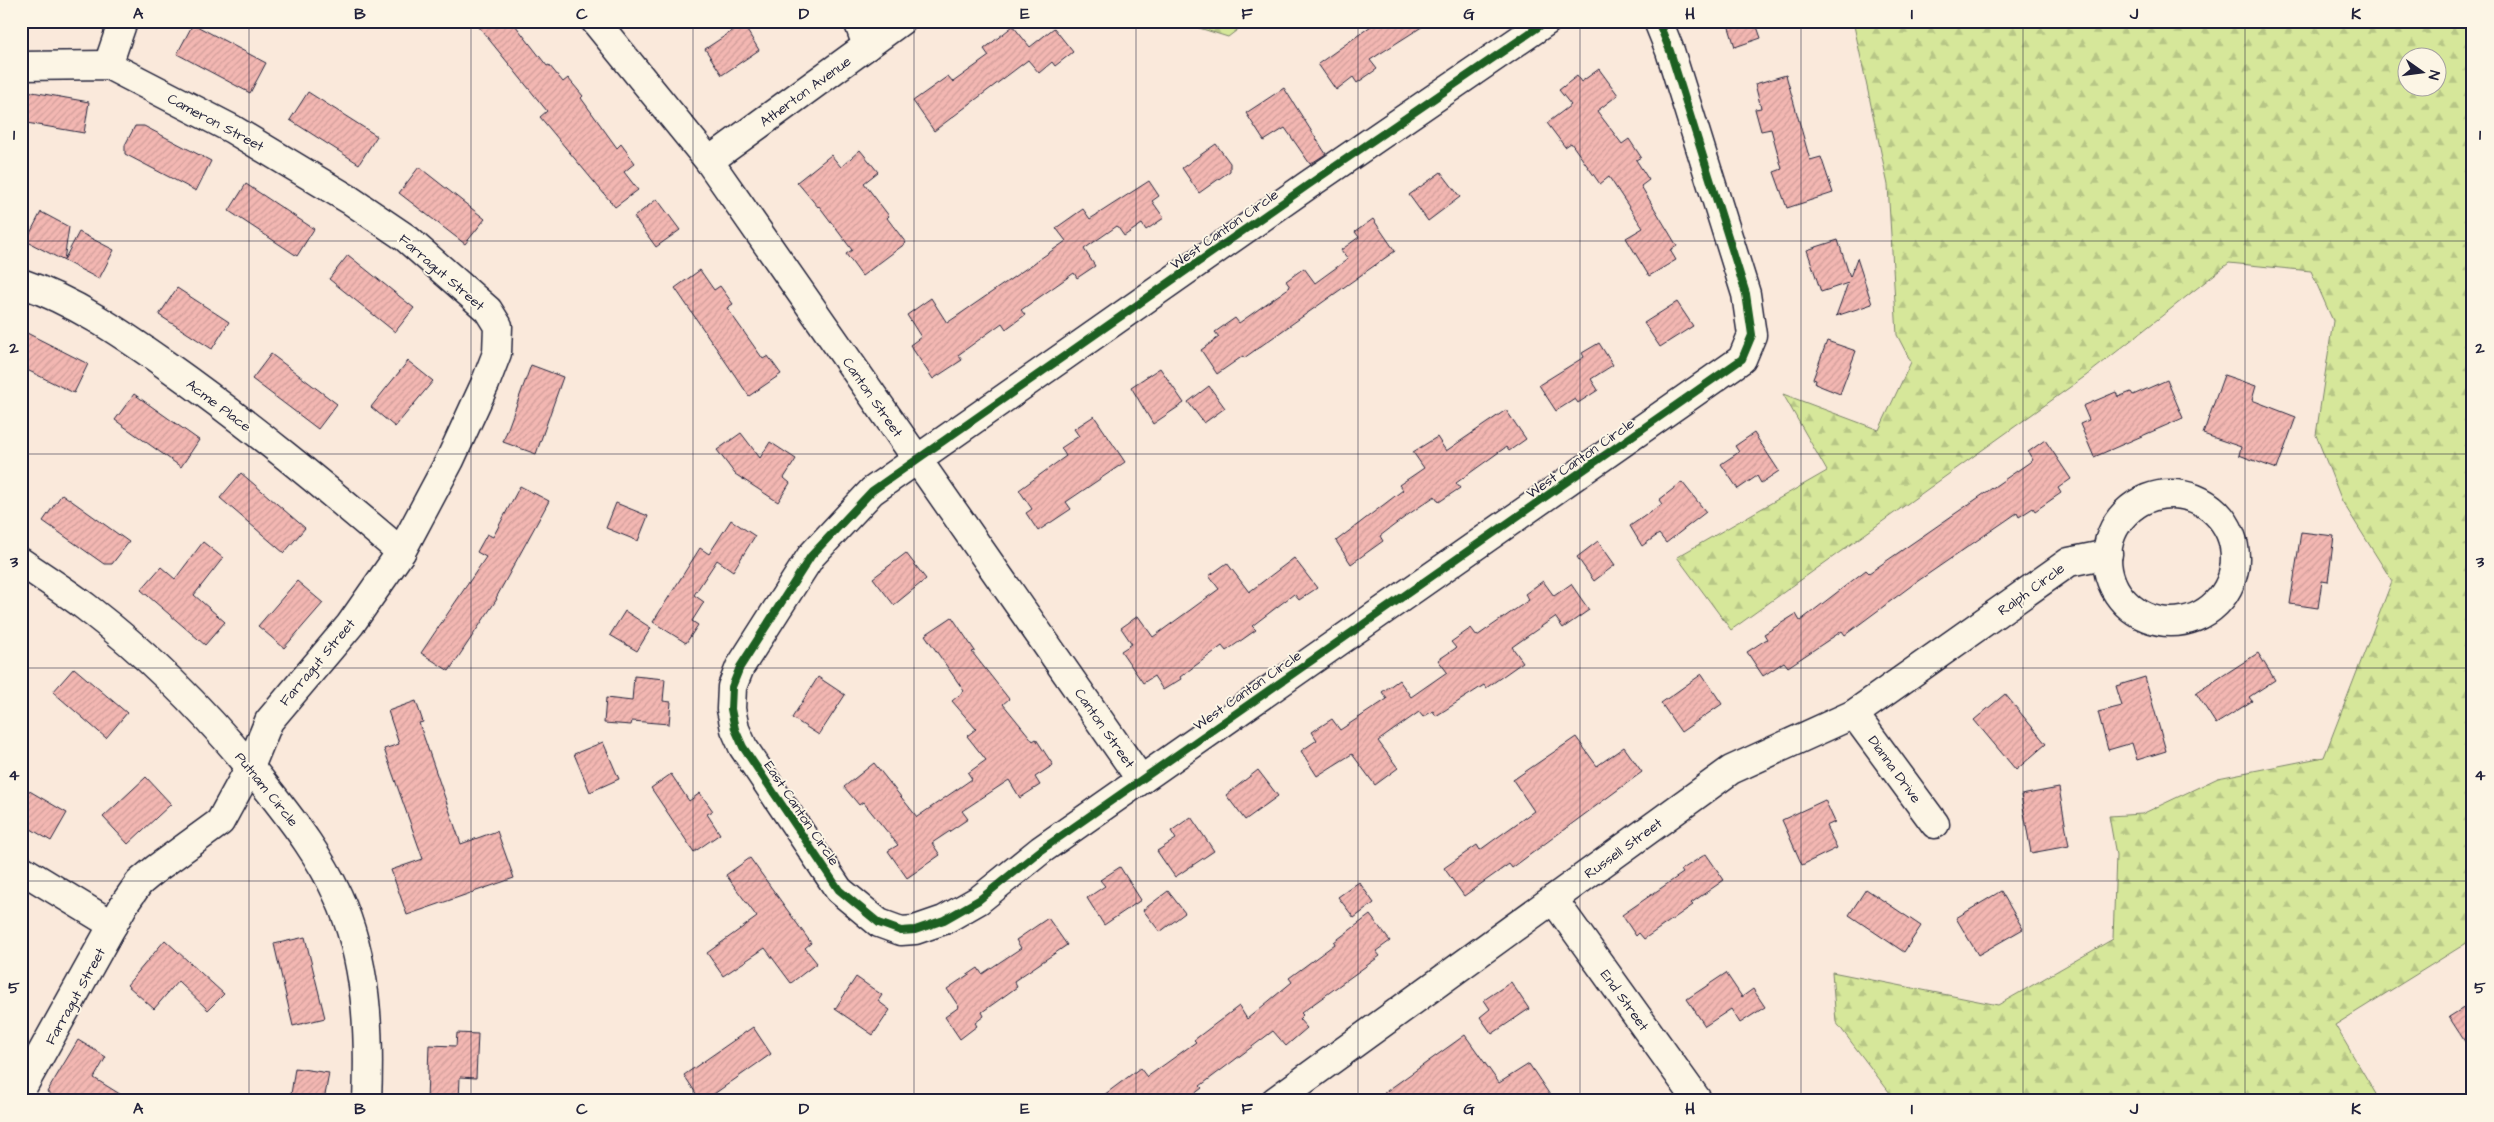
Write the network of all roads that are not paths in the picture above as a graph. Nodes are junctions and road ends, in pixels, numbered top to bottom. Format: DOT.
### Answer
graph roads {
  1 [pos="123,21"];
  2 [pos="595,21"];
  3 [pos="901,21"];
  4 [pos="1547,21"];
  5 [pos="1658,21"];
  6 [pos="863,34"];
  7 [pos="108,65"];
  8 [pos="21,66"];
  9 [pos="709,161"];
  10 [pos="394,230"];
  11 [pos="21,283"];
  12 [pos="917,460"];
  13 [pos="401,552"];
  14 [pos="2108,554"];
  15 [pos="21,562"];
  16 [pos="1986,622"];
  17 [pos="1854,714"];
  18 [pos="250,767"];
  19 [pos="1141,780"];
  20 [pos="1935,824"];
  21 [pos="21,869"];
  22 [pos="1553,899"];
  23 [pos="113,925"];
  24 [pos="21,1090"];
  25 [pos="367,1101"];
  26 [pos="1275,1101"];
  27 [pos="1698,1101"];
  1 -- 7 [label="street"];
  2 -- 9 [label="street, Canton Street"];
  3 -- 6 [label="street, Atherton Avenue"];
  4 -- 12 [label="street, West Canton Circle"];
  5 -- 19 [label="street, West Canton Circle"];
  6 -- 9 [label="street, Atherton Avenue"];
  7 -- 8 [label="street, Cameron Street"];
  7 -- 10 [label="street, Cameron Street"];
  9 -- 12 [label="street, Canton Street"];
  10 -- 13 [label="street, Farragut Street"];
  11 -- 13 [label="street, Acme Place"];
  12 -- 19 [label="street, Canton Street"];
  12 -- 19 [label="street, East Canton Circle"];
  13 -- 18 [label="street, Farragut Street"];
  14 -- 14 [label="street"];
  14 -- 16 [label="street, Ralph Circle"];
  15 -- 18 [label="street, Putnam Circle"];
  16 -- 17 [label="street, Russell Street"];
  17 -- 20 [label="street, Dianna Drive"];
  17 -- 22 [label="street, Russell Street"];
  18 -- 23 [label="street, Farragut Street"];
  18 -- 25 [label="street, Putnam Circle"];
  21 -- 23 [label="street"];
  22 -- 26 [label="street, Russell Street"];
  22 -- 27 [label="street, End Street"];
  23 -- 24 [label="street, Farragut Street"];
}
